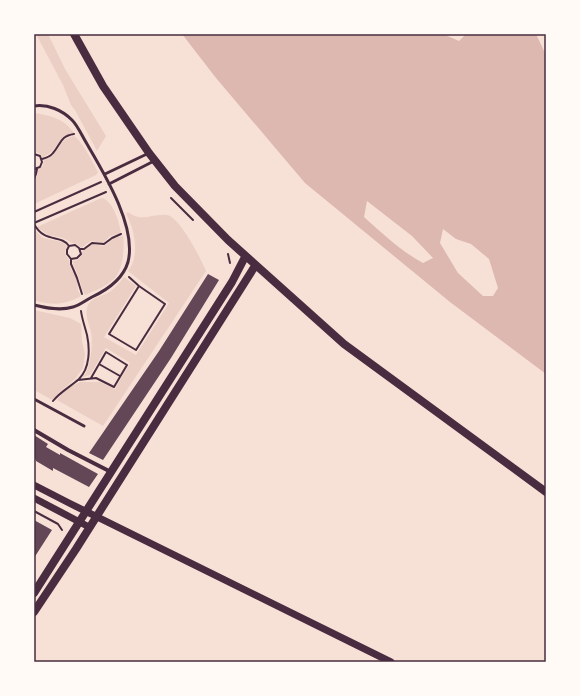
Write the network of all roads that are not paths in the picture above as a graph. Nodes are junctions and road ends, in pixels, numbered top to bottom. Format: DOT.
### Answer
graph roads {
  1 [pos="74,34"];
  2 [pos="34,106"];
  3 [pos="149,153"];
  4 [pos="155,161"];
  5 [pos="105,174"];
  6 [pos="109,184"];
  7 [pos="245,257"];
  8 [pos="255,266"];
  9 [pos="34,305"];
  10 [pos="34,399"];
  11 [pos="84,426"];
  12 [pos="34,430"];
  13 [pos="111,472"];
  14 [pos="34,484"];
  15 [pos="546,492"];
  16 [pos="34,498"];
  17 [pos="87,512"];
  18 [pos="96,516"];
  19 [pos="79,523"];
  20 [pos="89,527"];
  21 [pos="34,593"];
  22 [pos="34,612"];
  23 [pos="391,662"];
  1 -- 3 [label="main road"];
  2 -- 5 [label="lane"];
  3 -- 4 [label="main road"];
  3 -- 5 [label="lane"];
  4 -- 6 [label="lane"];
  4 -- 7 [label="main road"];
  5 -- 6 [label="lane"];
  6 -- 9 [label="lane"];
  7 -- 8 [label="main road"];
  7 -- 13 [label="main road"];
  8 -- 15 [label="main road"];
  8 -- 18 [label="main road"];
  10 -- 11 [label="lane"];
  12 -- 13 [label="street"];
  13 -- 17 [label="main road"];
  14 -- 17 [label="street"];
  16 -- 19 [label="street"];
  17 -- 18 [label="street"];
  17 -- 19 [label="main road"];
  18 -- 20 [label="main road"];
  18 -- 23 [label="street"];
  19 -- 20 [label="street"];
  19 -- 21 [label="main road"];
  20 -- 22 [label="main road"];
}
